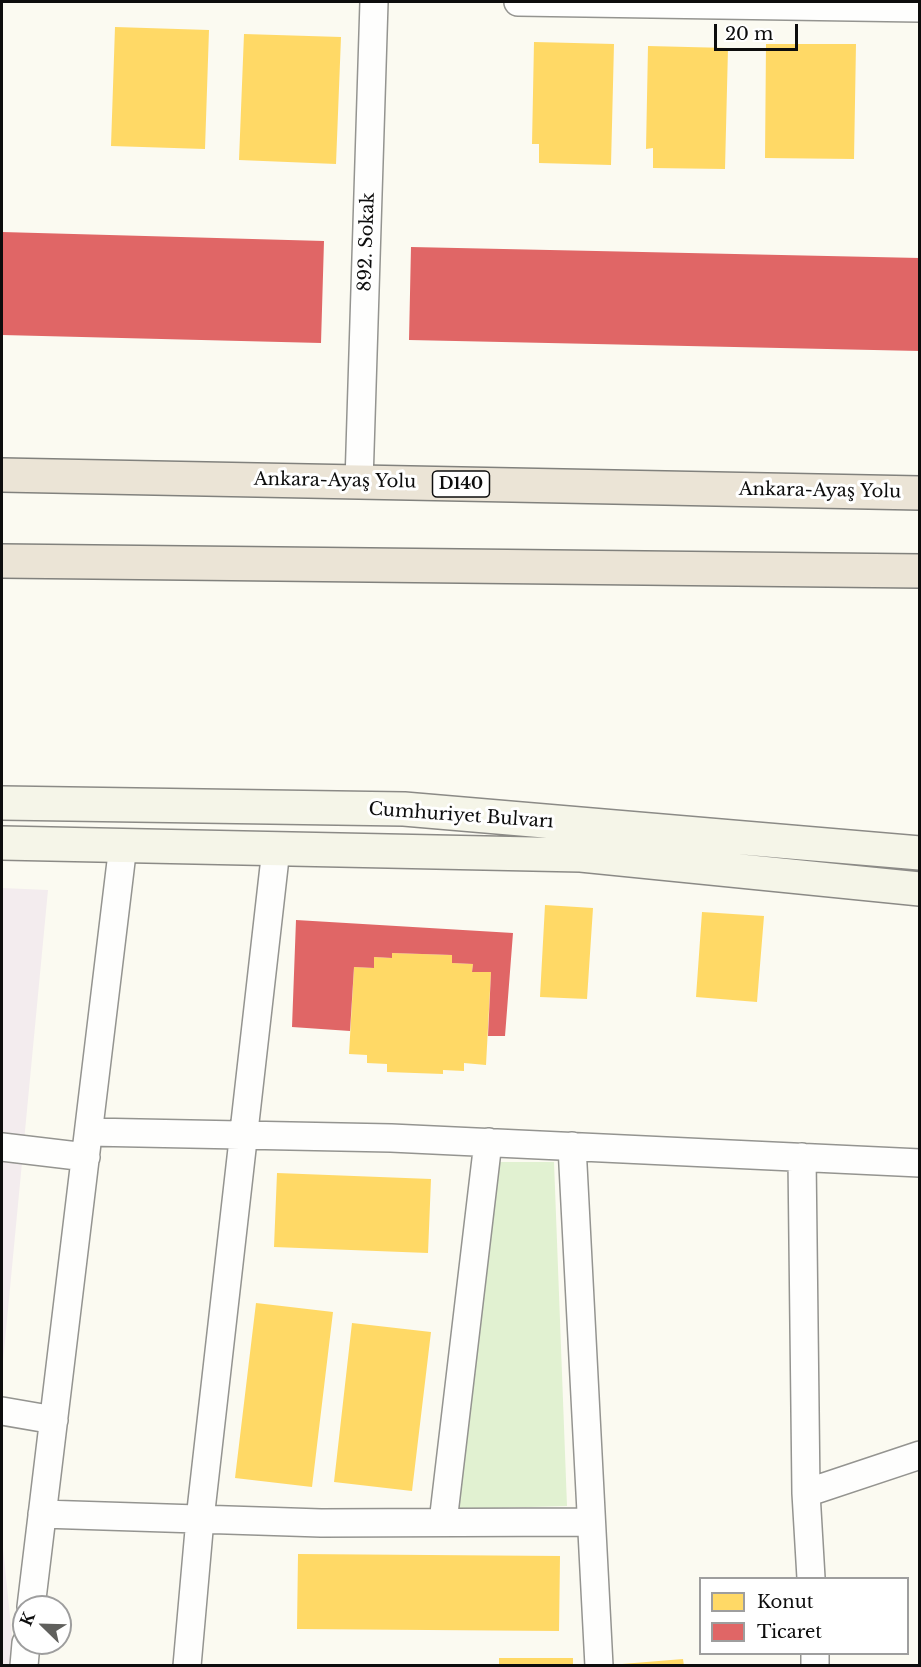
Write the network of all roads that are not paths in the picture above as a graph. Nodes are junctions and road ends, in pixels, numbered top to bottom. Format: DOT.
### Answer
graph roads {
  1 [pos="374,2"];
  2 [pos="518,2"];
  3 [pos="629,2"];
  4 [pos="920,8"];
  5 [pos="2,474"];
  6 [pos="359,482"];
  7 [pos="920,493"];
  8 [pos="2,561"];
  9 [pos="920,571"];
  10 [pos="2,803"];
  11 [pos="2,843"];
  12 [pos="123,845"];
  13 [pos="276,849"];
  14 [pos="920,853"];
  15 [pos="920,889"];
  16 [pos="243,1135"];
  17 [pos="488,1142"];
  18 [pos="87,1145"];
  19 [pos="572,1146"];
  20 [pos="2,1147"];
  21 [pos="802,1157"];
  22 [pos="920,1163"];
  23 [pos="2,1411"];
  24 [pos="54,1420"];
  25 [pos="920,1455"];
  26 [pos="806,1493"];
  27 [pos="42,1514"];
  28 [pos="200,1519"];
  29 [pos="443,1522"];
  30 [pos="591,1522"];
  31 [pos="811,1577"];
  32 [pos="32,1595"];
  33 [pos="187,1665"];
  34 [pos="599,1665"];
  1 -- 6 [label="street, 892. Sokak"];
  2 -- 3 [label="street"];
  3 -- 4 [label="street"];
  5 -- 6 [label="highway, Ankara-Ayaş Yolu / D140"];
  6 -- 7 [label="highway, Ankara-Ayaş Yolu / D140"];
  8 -- 9 [label="highway"];
  10 -- 14 [label="main road, Cumhuriyet Bulvarı"];
  11 -- 12 [label="main road, Cumhuriyet Bulvarı"];
  12 -- 13 [label="main road, Cumhuriyet Bulvarı"];
  12 -- 18 [label="street"];
  13 -- 15 [label="main road, Cumhuriyet Bulvarı"];
  13 -- 16 [label="street"];
  16 -- 17 [label="street"];
  16 -- 18 [label="street"];
  16 -- 28 [label="street"];
  17 -- 19 [label="street"];
  17 -- 29 [label="street"];
  18 -- 20 [label="street"];
  18 -- 24 [label="street"];
  19 -- 21 [label="street"];
  19 -- 30 [label="street"];
  21 -- 22 [label="street"];
  21 -- 26 [label="street"];
  23 -- 24 [label="street"];
  24 -- 27 [label="street"];
  25 -- 26 [label="street"];
  26 -- 31 [label="street"];
  27 -- 28 [label="street"];
  27 -- 32 [label="street"];
  28 -- 29 [label="street"];
  28 -- 33 [label="street"];
  29 -- 30 [label="street"];
  30 -- 34 [label="street"];
}
